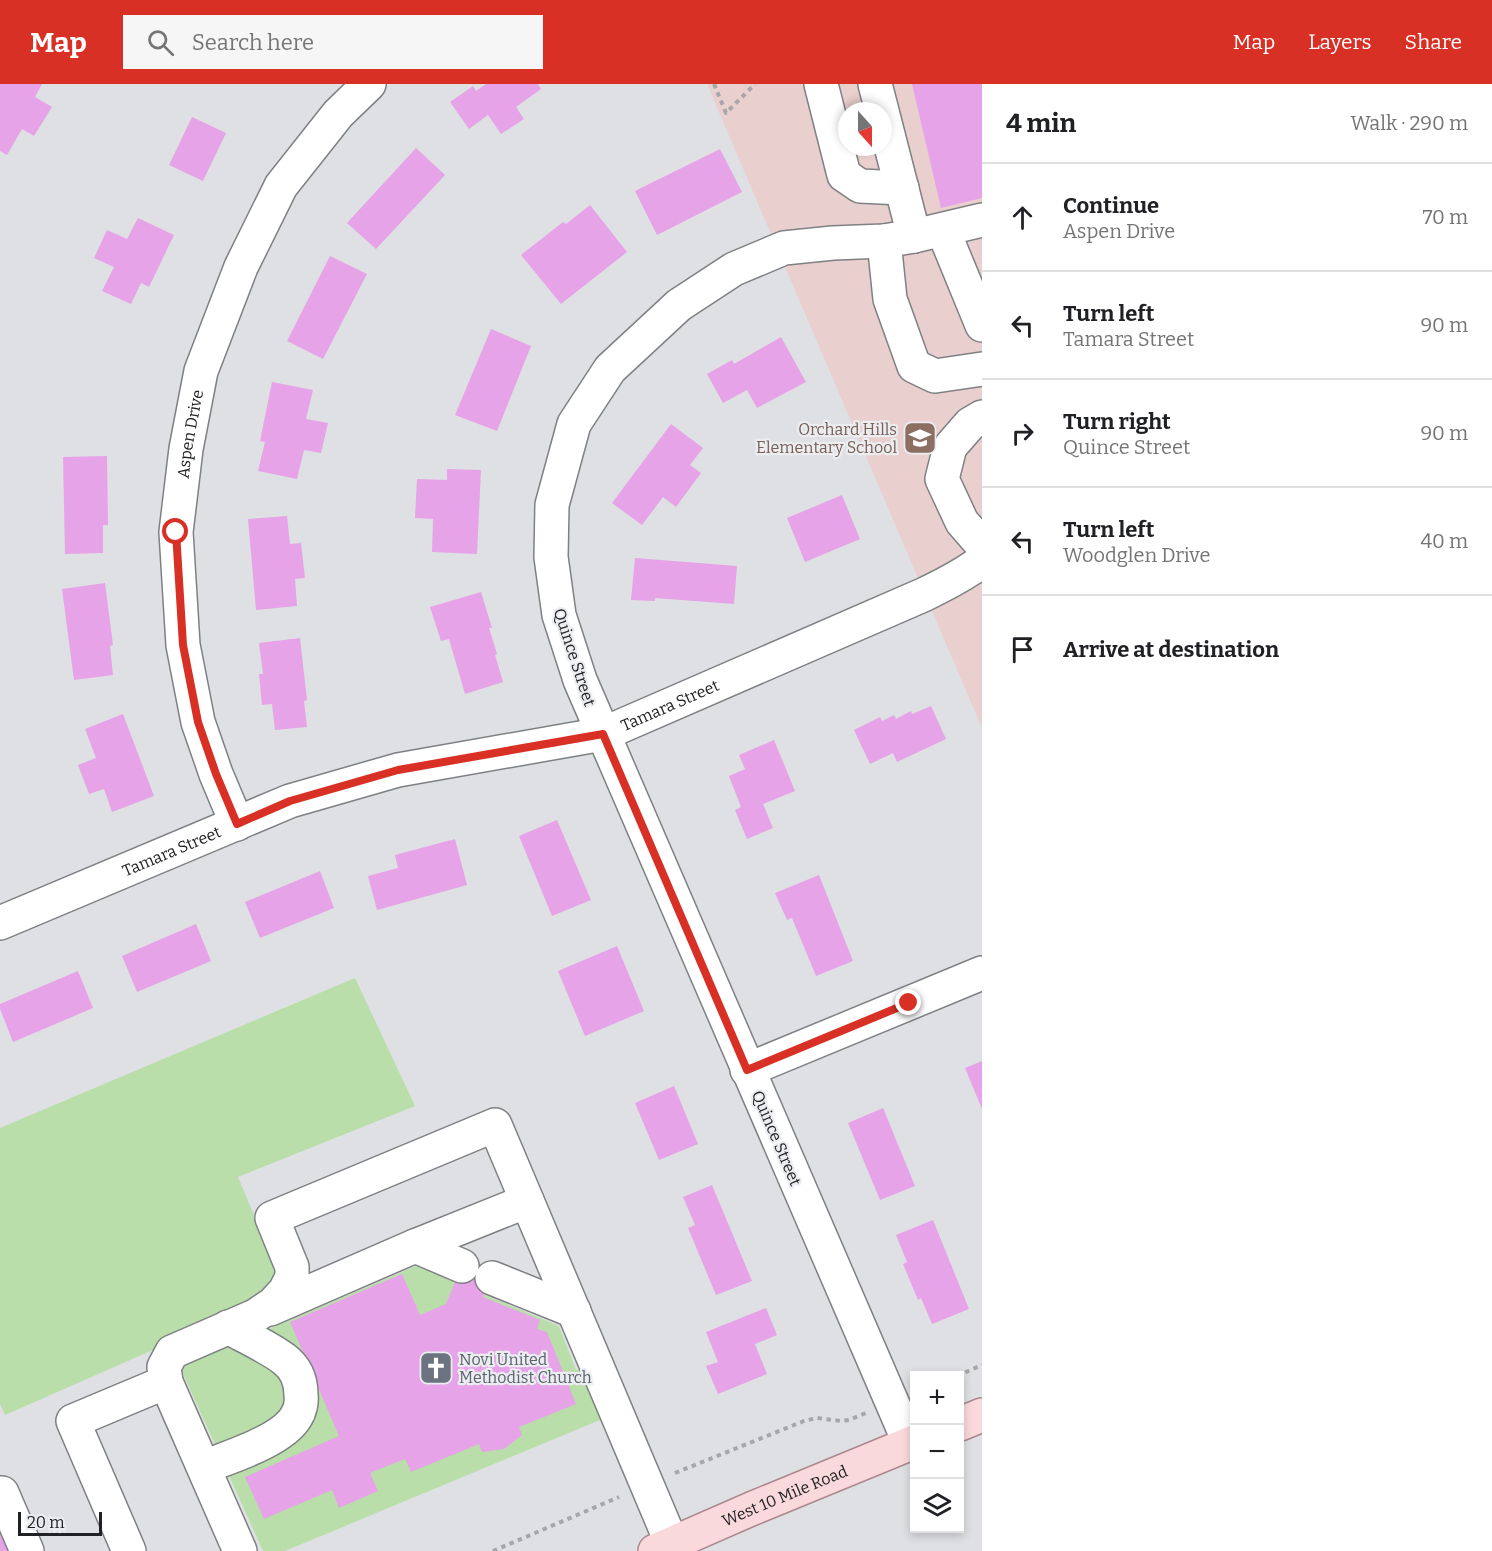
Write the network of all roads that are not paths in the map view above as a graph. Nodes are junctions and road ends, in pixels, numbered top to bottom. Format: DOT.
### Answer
graph roads {
  1 [pos="369,84"];
  2 [pos="821,84"];
  3 [pos="875,84"];
  4 [pos="880,102"];
  5 [pos="892,149"];
  6 [pos="902,188"];
  7 [pos="982,220"];
  8 [pos="914,236"];
  9 [pos="982,325"];
  10 [pos="982,369"];
  11 [pos="982,417"];
  12 [pos="982,545"];
  13 [pos="982,561"];
  14 [pos="603,734"];
  15 [pos="237,824"];
  16 [pos="0,923"];
  17 [pos="982,972"];
  18 [pos="747,1070"];
  19 [pos="527,1202"];
  20 [pos="415,1246"];
  21 [pos="462,1266"];
  22 [pos="492,1278"];
  23 [pos="574,1311"];
  24 [pos="241,1322"];
  25 [pos="166,1382"];
  26 [pos="982,1415"];
  27 [pos="964,1422"];
  28 [pos="910,1439"];
  29 [pos="910,1444"];
  30 [pos="204,1467"];
  31 [pos="0,1494"];
  32 [pos="663,1547"];
  33 [pos="27,1551"];
  34 [pos="129,1551"];
  35 [pos="240,1551"];
  1 -- 15 [label="street, Aspen Drive"];
  2 -- 6 [label="street"];
  3 -- 4 [label="street"];
  5 -- 6 [label="street"];
  6 -- 8 [label="street"];
  7 -- 8 [label="street, Quince Street"];
  8 -- 9 [label="street"];
  8 -- 10 [label="street"];
  8 -- 14 [label="street, Quince Street"];
  11 -- 12 [label="street"];
  13 -- 14 [label="street, Tamara Street"];
  14 -- 15 [label="street, Tamara Street"];
  14 -- 18 [label="street, Quince Street"];
  15 -- 16 [label="street, Tamara Street"];
  17 -- 18 [label="street"];
  18 -- 28 [label="street, Quince Street"];
  19 -- 20 [label="street"];
  19 -- 23 [label="street"];
  19 -- 24 [label="street"];
  20 -- 21 [label="street"];
  20 -- 24 [label="street"];
  22 -- 23 [label="street"];
  23 -- 32 [label="street"];
  24 -- 25 [label="street"];
  24 -- 30 [label="street"];
  25 -- 30 [label="street"];
  25 -- 34 [label="street"];
  26 -- 27 [label="main road"];
  29 -- 32 [label="main road, West 10 Mile Road"];
  30 -- 35 [label="street"];
  31 -- 33 [label="street"];
}
